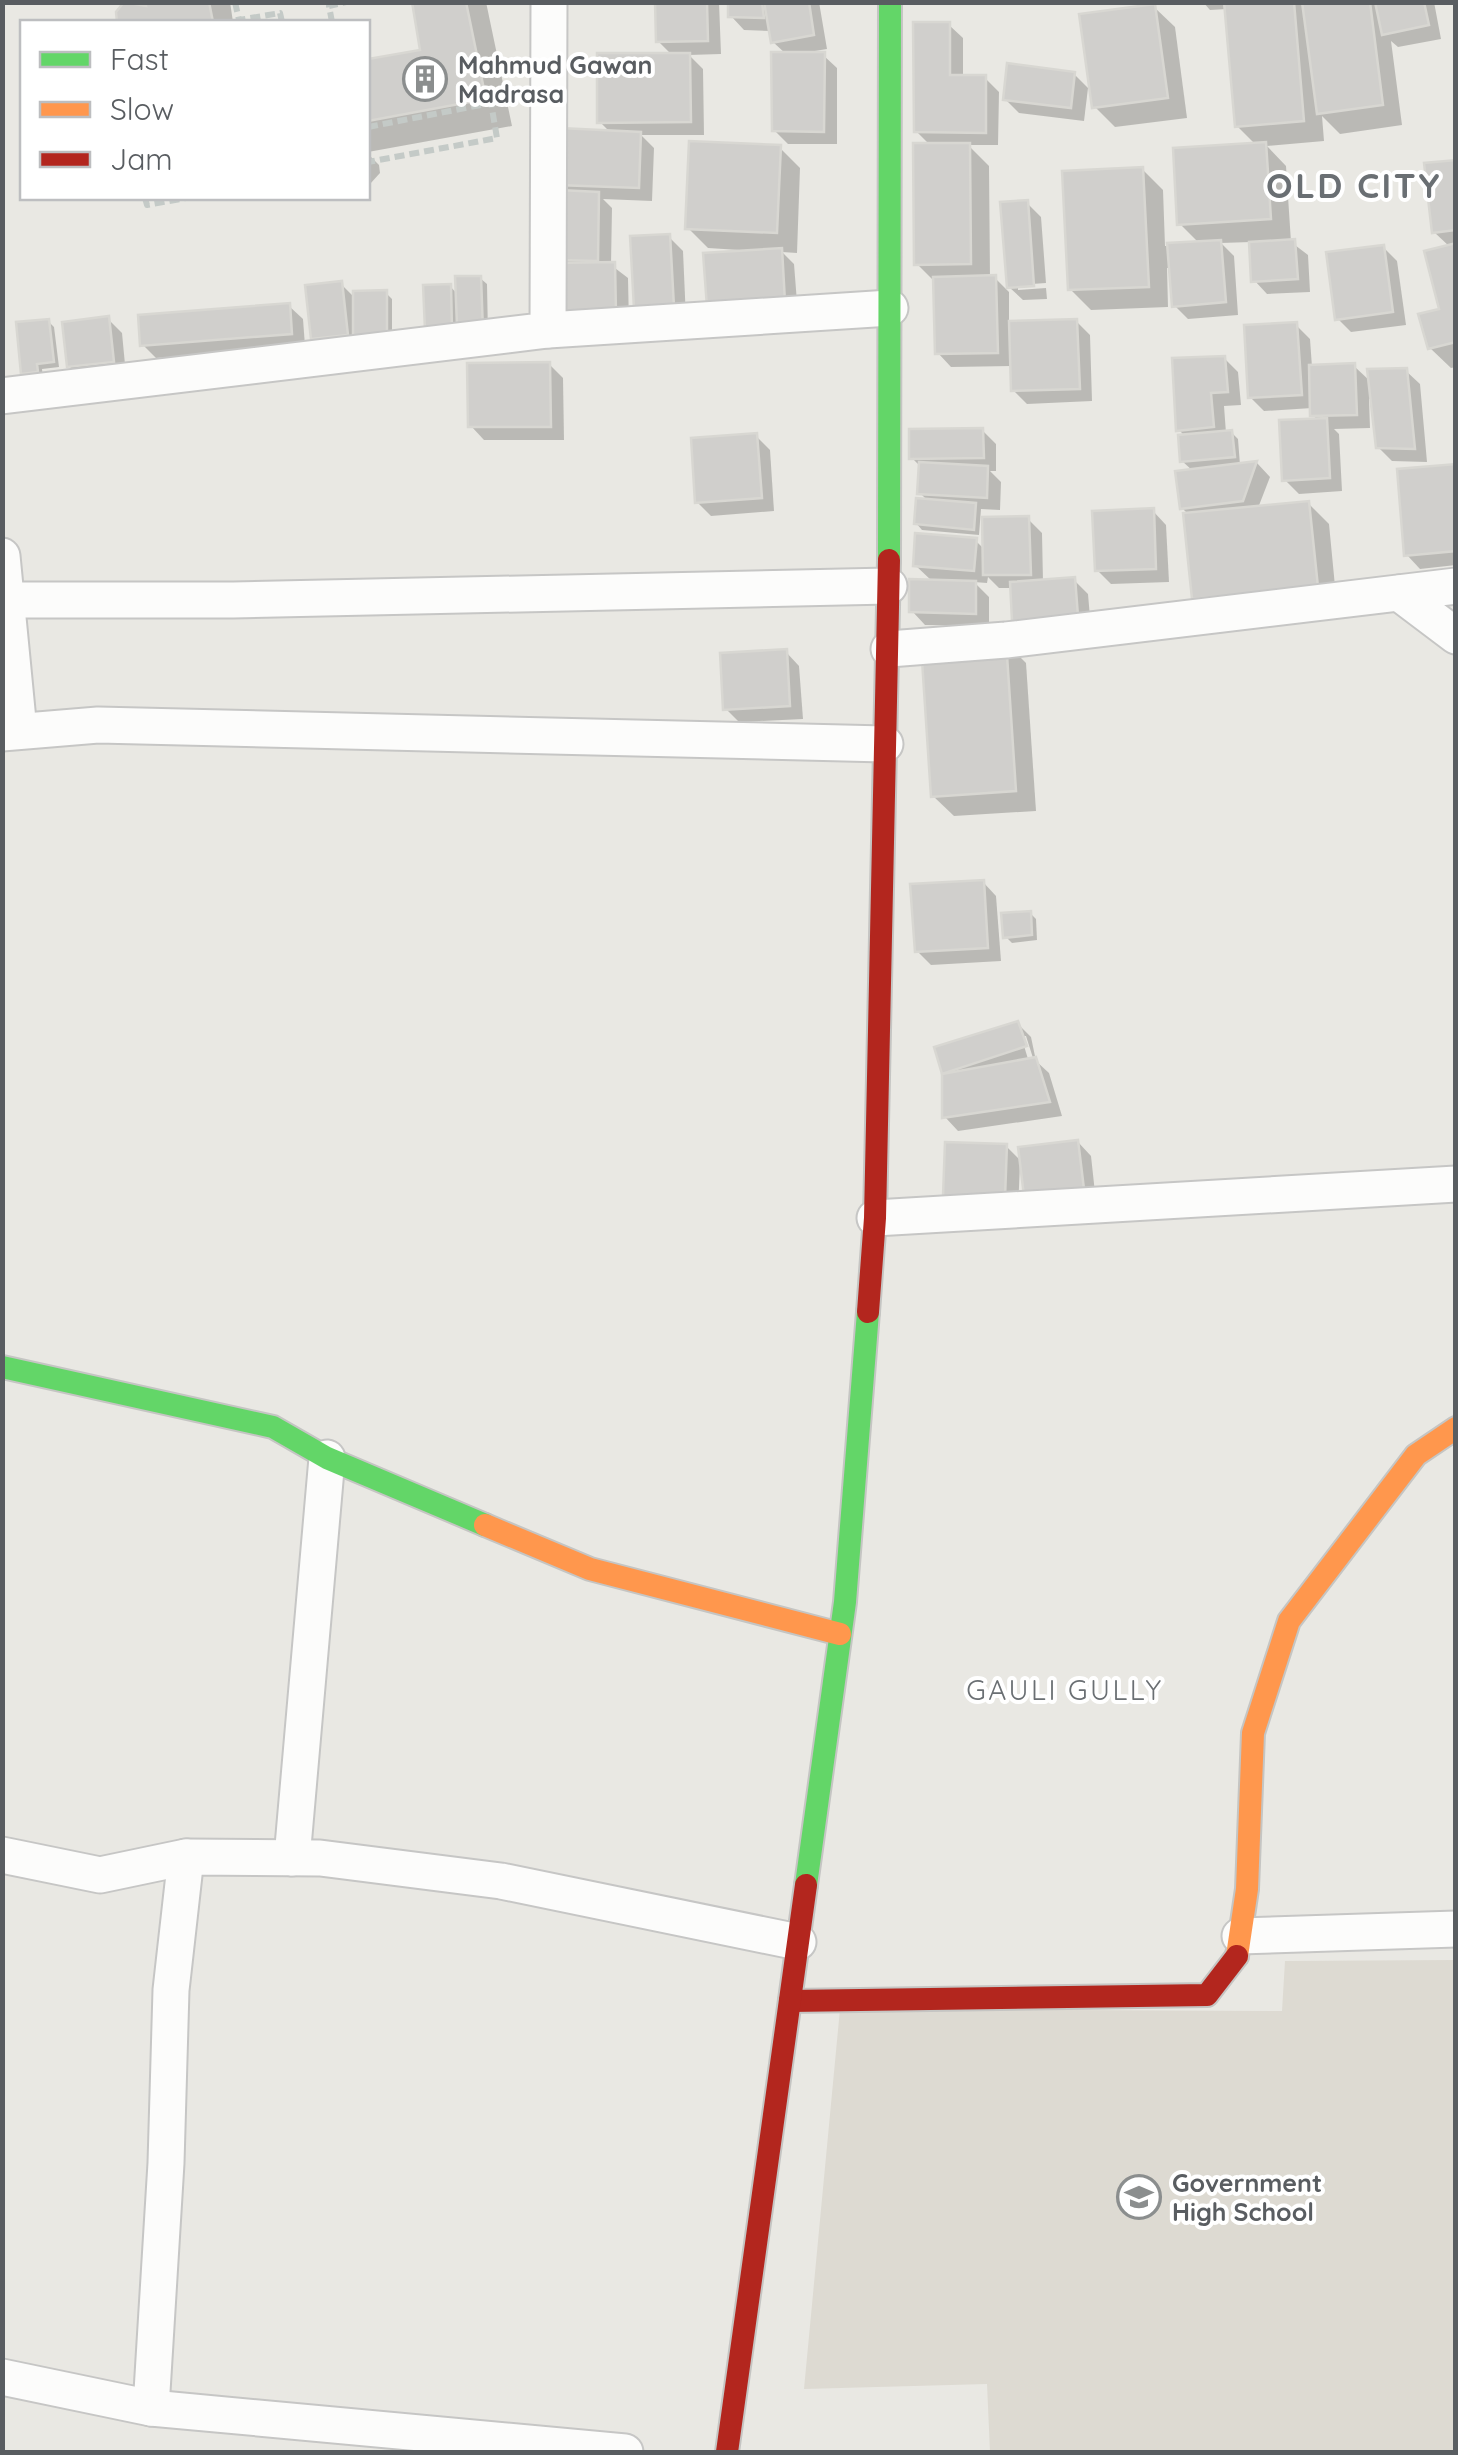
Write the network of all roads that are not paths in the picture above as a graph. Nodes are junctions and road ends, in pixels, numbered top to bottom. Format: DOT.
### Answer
graph roads {
  1 [pos="548,2"];
  2 [pos="890,2"];
  3 [pos="890,308"];
  4 [pos="548,330"];
  5 [pos="2,396"];
  6 [pos="2,556"];
  7 [pos="889,586"];
  8 [pos="1456,586"];
  9 [pos="1399,593"];
  10 [pos="6,600"];
  11 [pos="1456,636"];
  12 [pos="889,649"];
  13 [pos="11,732"];
  14 [pos="885,744"];
  15 [pos="1456,1184"];
  16 [pos="874,1218"];
  17 [pos="2,1367"];
  18 [pos="1456,1428"];
  19 [pos="328,1458"];
  20 [pos="840,1634"];
  21 [pos="2,1855"];
  22 [pos="186,1857"];
  23 [pos="292,1858"];
  24 [pos="1456,1929"];
  25 [pos="1240,1936"];
  26 [pos="798,1942"];
  27 [pos="790,2001"];
  28 [pos="2,2377"];
  29 [pos="151,2408"];
  30 [pos="624,2452"];
  31 [pos="728,2452"];
  1 -- 4 [label="street"];
  2 -- 3 [label="street"];
  3 -- 4 [label="street"];
  3 -- 7 [label="street"];
  4 -- 5 [label="street"];
  6 -- 10 [label="street"];
  7 -- 10 [label="street"];
  7 -- 12 [label="street"];
  8 -- 9 [label="street"];
  9 -- 11 [label="street"];
  9 -- 12 [label="street"];
  10 -- 13 [label="street"];
  12 -- 14 [label="street"];
  13 -- 14 [label="street"];
  14 -- 16 [label="street"];
  15 -- 16 [label="street"];
  16 -- 20 [label="street"];
  17 -- 19 [label="street"];
  18 -- 25 [label="street"];
  19 -- 20 [label="street"];
  19 -- 23 [label="street"];
  20 -- 26 [label="street"];
  21 -- 22 [label="street"];
  22 -- 23 [label="street"];
  22 -- 29 [label="street"];
  23 -- 26 [label="street"];
  24 -- 25 [label="street"];
  25 -- 27 [label="street"];
  26 -- 27 [label="street"];
  27 -- 31 [label="street"];
  28 -- 29 [label="street"];
  29 -- 30 [label="street"];
}
